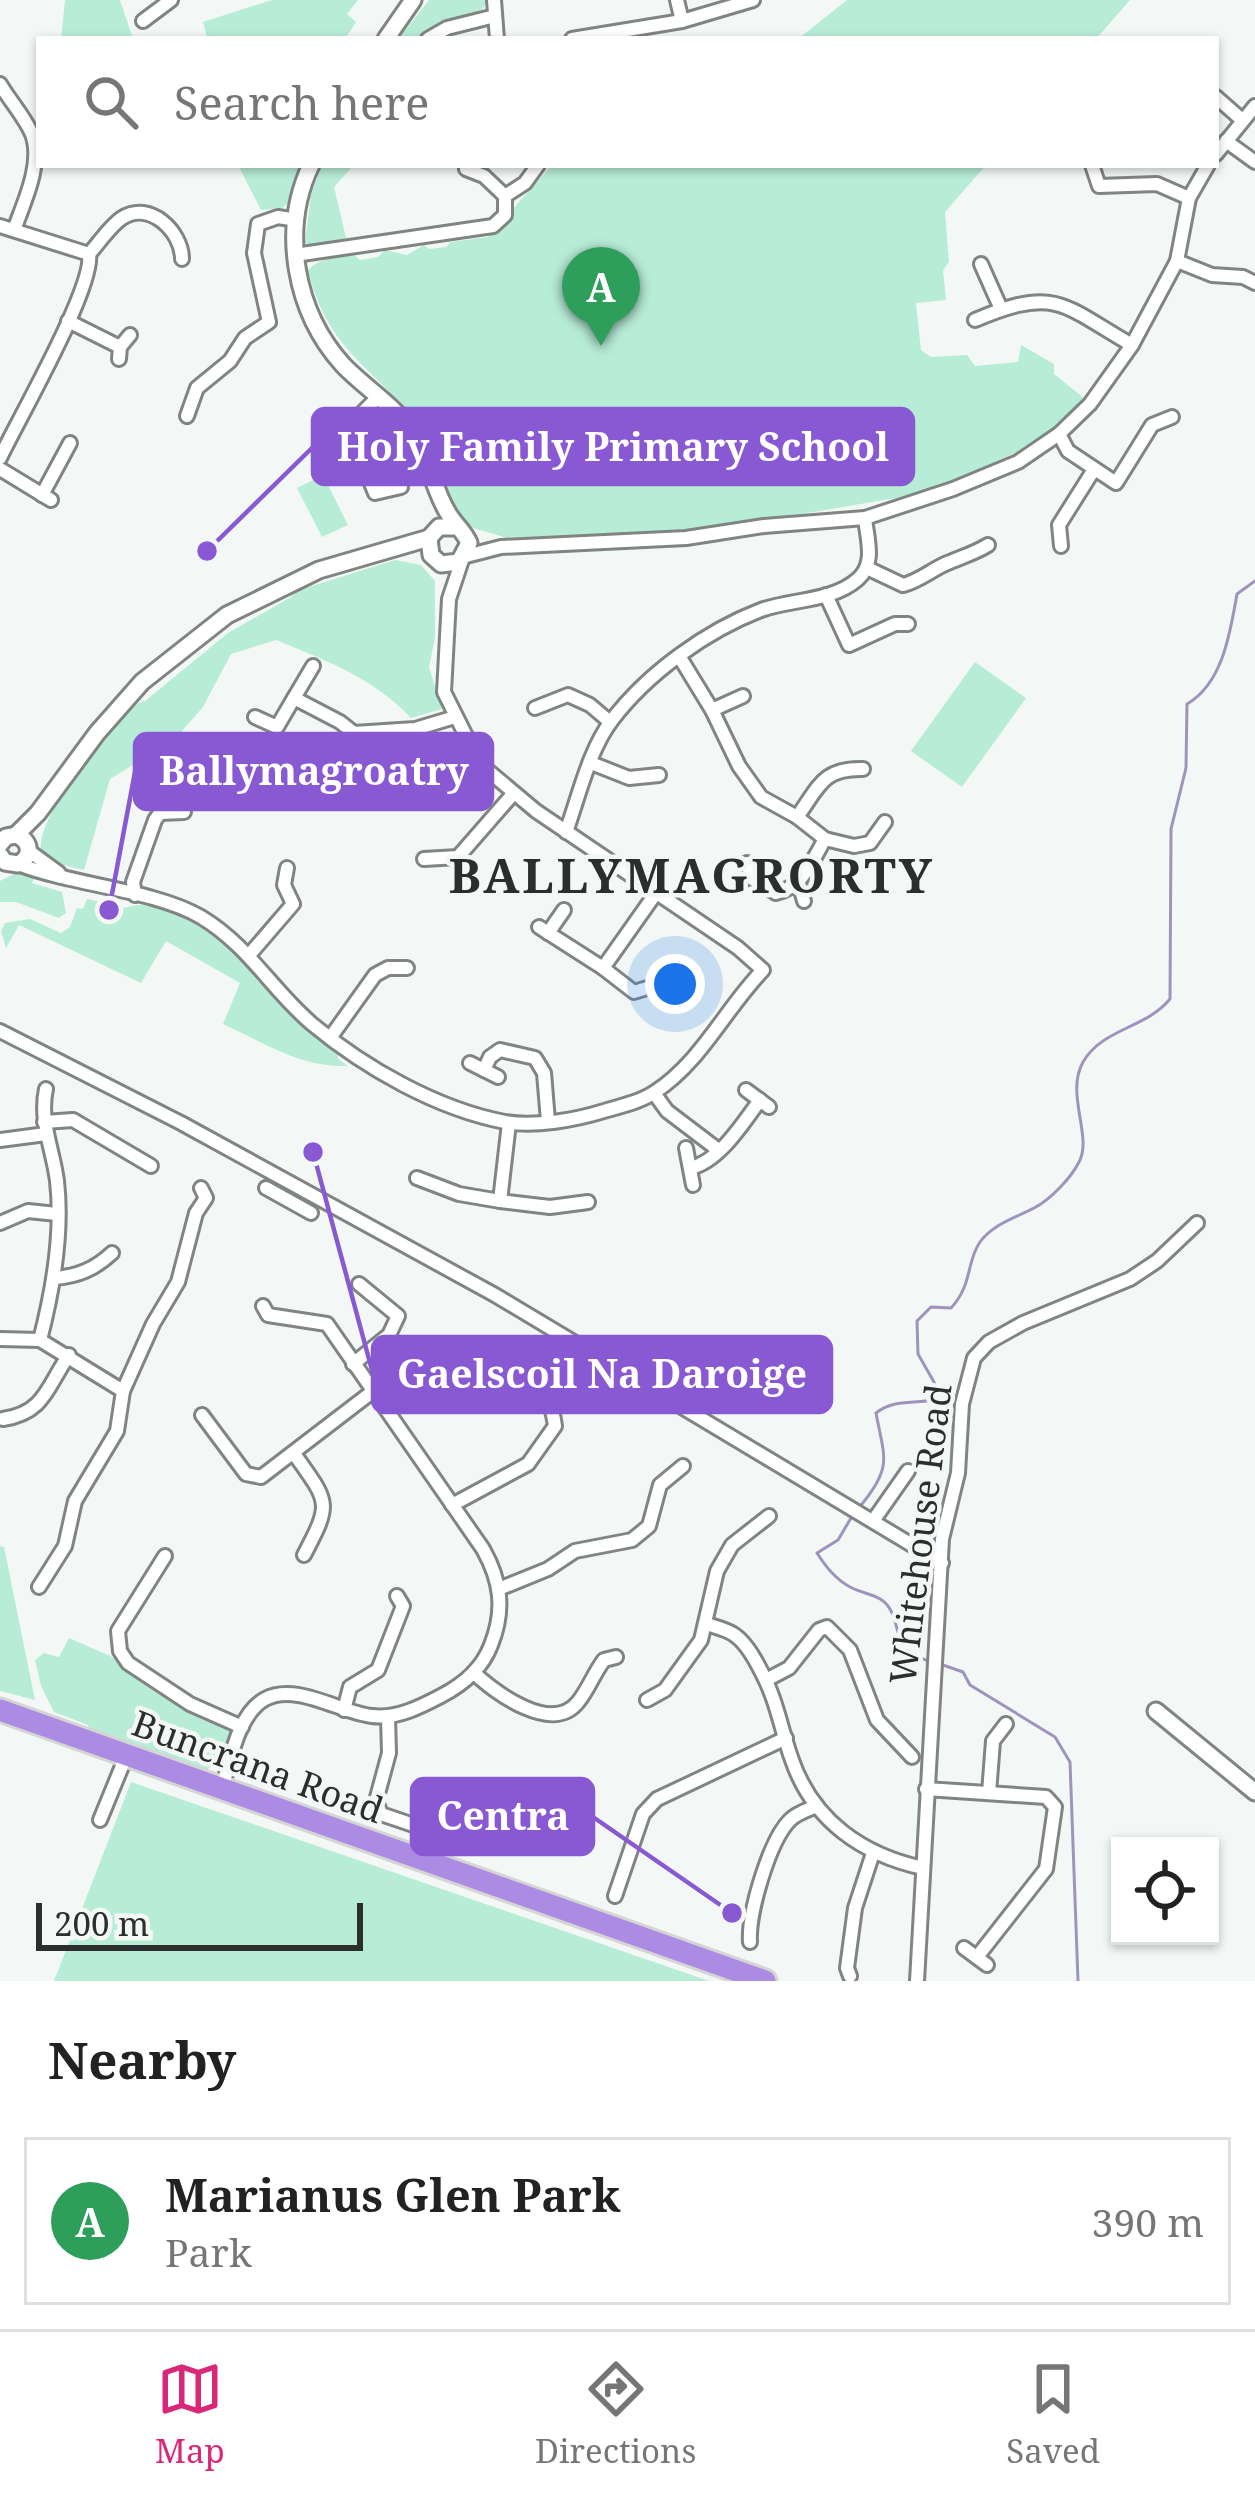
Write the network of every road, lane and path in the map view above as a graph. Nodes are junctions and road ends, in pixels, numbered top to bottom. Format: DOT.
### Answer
graph roads {
  1 [pos="171,0"];
  2 [pos="413,0"];
  3 [pos="494,0"];
  4 [pos="677,0"];
  5 [pos="752,0"];
  6 [pos="496,16"];
  7 [pos="143,21"];
  8 [pos="682,21"];
  9 [pos="449,33"];
  10 [pos="388,36"];
  11 [pos="497,36"];
  12 [pos="590,36"];
  13 [pos="0,84"];
  14 [pos="1219,100"];
  15 [pos="1255,106"];
  16 [pos="1241,119"];
  17 [pos="36,139"];
  18 [pos="1226,141"];
  19 [pos="1219,150"];
  20 [pos="1255,162"];
  21 [pos="310,168"];
  22 [pos="536,168"];
  23 [pos="1093,168"];
  24 [pos="1206,168"];
  25 [pos="466,169"];
  26 [pos="505,196"];
  27 [pos="1189,198"];
  28 [pos="297,220"];
  29 [pos="7,228"];
  30 [pos="186,251"];
  31 [pos="89,254"];
  32 [pos="296,254"];
  33 [pos="1177,261"];
  34 [pos="981,264"];
  35 [pos="1255,284"];
  36 [pos="1001,309"];
  37 [pos="975,320"];
  38 [pos="68,321"];
  39 [pos="1132,345"];
  40 [pos="123,347"];
  41 [pos="378,397"];
  42 [pos="1172,417"];
  43 [pos="186,419"];
  44 [pos="1059,434"];
  45 [pos="0,458"];
  46 [pos="79,460"];
  47 [pos="0,469"];
  48 [pos="1094,471"];
  49 [pos="401,487"];
  50 [pos="440,496"];
  51 [pos="865,518"];
  52 [pos="460,529"];
  53 [pos="431,535"];
  54 [pos="988,545"];
  55 [pos="1061,546"];
  56 [pos="501,548"];
  57 [pos="399,550"];
  58 [pos="464,558"];
  59 [pos="435,560"];
  60 [pos="867,568"];
  61 [pos="826,595"];
  62 [pos="448,599"];
  63 [pos="908,624"];
  64 [pos="679,656"];
  65 [pos="313,666"];
  66 [pos="743,696"];
  67 [pos="294,698"];
  68 [pos="535,707"];
  69 [pos="712,710"];
  70 [pos="255,717"];
  71 [pos="455,717"];
  72 [pos="610,722"];
  73 [pos="354,733"];
  74 [pos="591,763"];
  75 [pos="347,766"];
  76 [pos="863,769"];
  77 [pos="659,775"];
  78 [pos="513,794"];
  79 [pos="184,812"];
  80 [pos="797,817"];
  81 [pos="885,822"];
  82 [pos="566,832"];
  83 [pos="824,839"];
  84 [pos="10,849"];
  85 [pos="424,860"];
  86 [pos="747,863"];
  87 [pos="287,868"];
  88 [pos="799,883"];
  89 [pos="656,893"];
  90 [pos="135,896"];
  91 [pos="804,901"];
  92 [pos="564,910"];
  93 [pos="250,954"];
  94 [pos="407,968"];
  95 [pos="603,968"];
  96 [pos="660,983"];
  97 [pos="0,1031"];
  98 [pos="330,1038"];
  99 [pos="470,1063"];
  100 [pos="484,1070"];
  101 [pos="498,1077"];
  102 [pos="46,1089"];
  103 [pos="746,1090"];
  104 [pos="654,1093"];
  105 [pos="548,1121"];
  106 [pos="509,1123"];
  107 [pos="45,1128"];
  108 [pos="0,1140"];
  109 [pos="686,1148"];
  110 [pos="717,1149"];
  111 [pos="152,1166"];
  112 [pos="690,1168"];
  113 [pos="417,1178"];
  114 [pos="693,1185"];
  115 [pos="201,1188"];
  116 [pos="266,1188"];
  117 [pos="287,1191"];
  118 [pos="500,1202"];
  119 [pos="588,1202"];
  120 [pos="311,1213"];
  121 [pos="57,1214"];
  122 [pos="0,1223"];
  123 [pos="1197,1223"];
  124 [pos="112,1253"];
  125 [pos="55,1278"];
  126 [pos="359,1284"];
  127 [pos="262,1306"];
  128 [pos="0,1340"];
  129 [pos="40,1340"];
  130 [pos="69,1355"];
  131 [pos="352,1364"];
  132 [pos="498,1371"];
  133 [pos="123,1391"];
  134 [pos="372,1392"];
  135 [pos="202,1415"];
  136 [pos="3,1419"];
  137 [pos="295,1455"];
  138 [pos="683,1466"];
  139 [pos="908,1471"];
  140 [pos="452,1505"];
  141 [pos="769,1516"];
  142 [pos="873,1521"];
  143 [pos="304,1555"];
  144 [pos="165,1556"];
  145 [pos="942,1563"];
  146 [pos="40,1587"];
  147 [pos="501,1588"];
  148 [pos="398,1595"];
  149 [pos="707,1624"];
  150 [pos="616,1657"];
  151 [pos="474,1673"];
  152 [pos="766,1680"];
  153 [pos="647,1700"];
  154 [pos="0,1710"];
  155 [pos="344,1710"];
  156 [pos="1156,1711"];
  157 [pos="388,1717"];
  158 [pos="1006,1724"];
  159 [pos="242,1727"];
  160 [pos="786,1738"];
  161 [pos="127,1754"];
  162 [pos="912,1756"];
  163 [pos="222,1788"];
  164 [pos="926,1789"];
  165 [pos="466,1792"];
  166 [pos="1255,1792"];
  167 [pos="989,1793"];
  168 [pos="817,1806"];
  169 [pos="100,1820"];
  170 [pos="873,1853"];
  171 [pos="923,1868"];
  172 [pos="616,1896"];
  173 [pos="751,1942"];
  174 [pos="976,1957"];
  175 [pos="850,1976"];
  176 [pos="765,1981"];
  177 [pos="917,1981"];
  1 -- 7 [label="street"];
  2 -- 10 [label="street"];
  3 -- 6 [label="street"];
  4 -- 8 [label="street"];
  5 -- 8 [label="street"];
  6 -- 9 [label="street"];
  6 -- 11 [label="street"];
  8 -- 12 [label="street"];
  13 -- 17 [label="street"];
  14 -- 16 [label="street"];
  15 -- 16 [label="street"];
  16 -- 18 [label="street"];
  17 -- 29 [label="street"];
  18 -- 19 [label="street"];
  18 -- 20 [label="street"];
  21 -- 28 [label="street"];
  22 -- 26 [label="street"];
  23 -- 27 [label="street"];
  24 -- 27 [label="street"];
  25 -- 26 [label="street"];
  26 -- 32 [label="street"];
  27 -- 33 [label="street"];
  28 -- 32 [label="street"];
  28 -- 43 [label="street"];
  29 -- 31 [label="street"];
  30 -- 31 [label="street"];
  31 -- 38 [label="street"];
  32 -- 41 [label="street"];
  33 -- 35 [label="street"];
  33 -- 39 [label="street"];
  34 -- 36 [label="street"];
  36 -- 37 [label="street"];
  36 -- 39 [label="street"];
  38 -- 40 [label="street"];
  38 -- 45 [label="street"];
  39 -- 44 [label="street"];
  41 -- 49 [label="street"];
  41 -- 50 [label="street"];
  42 -- 48 [label="street"];
  44 -- 48 [label="street"];
  44 -- 51 [label="street"];
  46 -- 47 [label="street"];
  48 -- 55 [label="street"];
  50 -- 52 [label="street"];
  50 -- 53 [label="street"];
  51 -- 56 [label="street"];
  51 -- 60 [label="street"];
  52 -- 53 [label="street"];
  52 -- 56 [label="street"];
  52 -- 58 [label="street"];
  53 -- 57 [label="street"];
  53 -- 59 [label="street"];
  54 -- 60 [label="street"];
  56 -- 58 [label="street"];
  57 -- 59 [label="street"];
  57 -- 84 [label="street"];
  58 -- 59 [label="street"];
  58 -- 62 [label="street"];
  59 -- 62 [label="street"];
  60 -- 61 [label="street"];
  61 -- 63 [label="street"];
  61 -- 64 [label="street"];
  62 -- 71 [label="street"];
  64 -- 69 [label="street"];
  64 -- 72 [label="street"];
  65 -- 67 [label="street"];
  66 -- 69 [label="street"];
  67 -- 70 [label="street"];
  67 -- 73 [label="street"];
  68 -- 72 [label="street"];
  69 -- 80 [label="street"];
  71 -- 73 [label="street"];
  71 -- 78 [label="street"];
  72 -- 74 [label="street"];
  73 -- 75 [label="street"];
  74 -- 77 [label="street"];
  74 -- 82 [label="street"];
  76 -- 80 [label="street"];
  78 -- 82 [label="street"];
  78 -- 85 [label="street"];
  79 -- 90 [label="street"];
  80 -- 83 [label="street"];
  81 -- 83 [label="street"];
  82 -- 89 [label="street"];
  83 -- 88 [label="street"];
  84 -- 90 [label="street"];
  86 -- 88 [label="street"];
  87 -- 93 [label="street"];
  88 -- 91 [label="street"];
  89 -- 95 [label="street"];
  89 -- 104 [label="street"];
  90 -- 93 [label="street"];
  92 -- 95 [label="street"];
  93 -- 98 [label="street"];
  94 -- 98 [label="street"];
  95 -- 96 [label="street"];
  97 -- 117 [label="street"];
  98 -- 106 [label="street"];
  99 -- 100 [label="street"];
  100 -- 101 [label="street"];
  100 -- 105 [label="street"];
  102 -- 107 [label="street"];
  103 -- 110 [label="street"];
  104 -- 105 [label="street"];
  104 -- 110 [label="street"];
  105 -- 106 [label="street"];
  106 -- 118 [label="street"];
  107 -- 108 [label="street"];
  107 -- 111 [label="street"];
  107 -- 121 [label="street"];
  109 -- 112 [label="street"];
  110 -- 112 [label="street"];
  112 -- 114 [label="street"];
  113 -- 118 [label="street"];
  115 -- 133 [label="street"];
  116 -- 117 [label="street"];
  117 -- 120 [label="street"];
  117 -- 142 [label="street"];
  118 -- 119 [label="street"];
  121 -- 122 [label="street"];
  121 -- 125 [label="street"];
  123 -- 145 [label="street, Whitehouse Road"];
  124 -- 125 [label="street"];
  125 -- 129 [label="street"];
  126 -- 131 [label="street"];
  127 -- 131 [label="street"];
  128 -- 129 [label="street"];
  129 -- 130 [label="street"];
  130 -- 133 [label="street"];
  130 -- 136 [label="street"];
  131 -- 134 [label="street"];
  132 -- 140 [label="street"];
  133 -- 146 [label="street"];
  134 -- 137 [label="street"];
  134 -- 140 [label="street"];
  135 -- 137 [label="street"];
  137 -- 143 [label="street"];
  138 -- 147 [label="street"];
  139 -- 142 [label="street"];
  140 -- 147 [label="street"];
  141 -- 149 [label="street"];
  142 -- 145 [label="street"];
  144 -- 159 [label="street"];
  145 -- 164 [label="street, Whitehouse Road"];
  147 -- 151 [label="street"];
  148 -- 155 [label="street"];
  149 -- 152 [label="street"];
  149 -- 153 [label="street"];
  150 -- 151 [label="street"];
  151 -- 157 [label="street"];
  152 -- 160 [label="street"];
  152 -- 162 [label="street"];
  154 -- 161 [label="highway, Buncrana Road"];
  155 -- 157 [label="street"];
  155 -- 159 [label="street"];
  156 -- 166 [label="street"];
  157 -- 165 [label="street"];
  158 -- 167 [label="street"];
  159 -- 163 [label="street"];
  160 -- 168 [label="street"];
  160 -- 172 [label="street"];
  161 -- 163 [label="highway, Buncrana Road"];
  161 -- 169 [label="street"];
  163 -- 176 [label="highway, Buncrana Road"];
  164 -- 167 [label="street"];
  164 -- 171 [label="street, Whitehouse Road"];
  167 -- 174 [label="street"];
  168 -- 170 [label="street"];
  168 -- 173 [label="street"];
  170 -- 171 [label="street"];
  170 -- 175 [label="street"];
  171 -- 177 [label="street, Whitehouse Road"];
}
